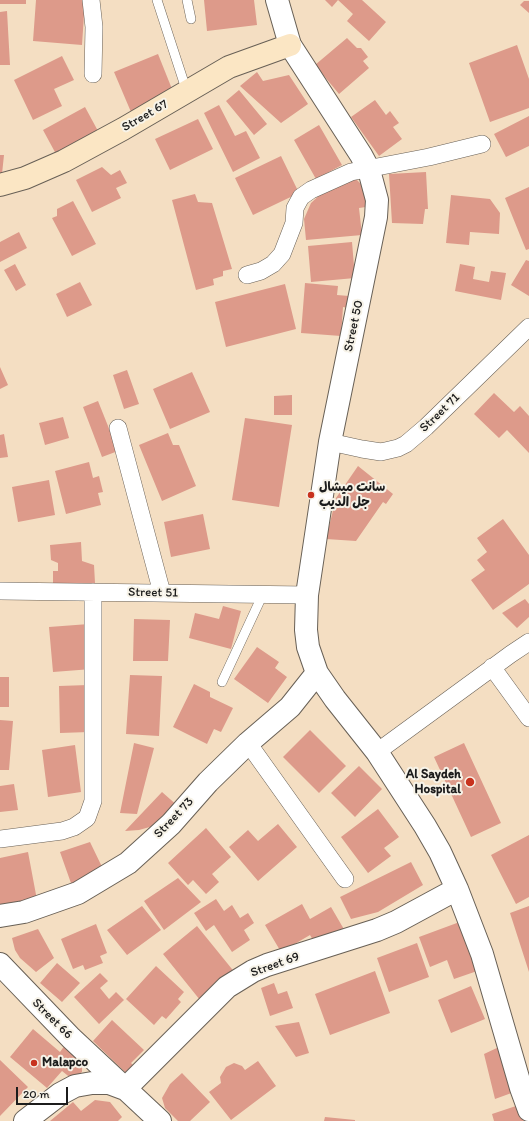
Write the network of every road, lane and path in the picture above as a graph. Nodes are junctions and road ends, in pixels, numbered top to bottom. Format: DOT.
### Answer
graph roads {
  1 [pos="91,0"];
  2 [pos="157,0"];
  3 [pos="187,0"];
  4 [pos="277,0"];
  5 [pos="191,19"];
  6 [pos="290,45"];
  7 [pos="93,74"];
  8 [pos="187,92"];
  9 [pos="482,144"];
  10 [pos="368,168"];
  11 [pos="0,185"];
  12 [pos="248,275"];
  13 [pos="529,327"];
  14 [pos="118,428"];
  15 [pos="330,442"];
  16 [pos="0,591"];
  17 [pos="93,592"];
  18 [pos="162,593"];
  19 [pos="263,594"];
  20 [pos="307,594"];
  21 [pos="529,642"];
  22 [pos="492,668"];
  23 [pos="317,673"];
  24 [pos="222,682"];
  25 [pos="335,699"];
  26 [pos="290,707"];
  27 [pos="529,718"];
  28 [pos="248,743"];
  29 [pos="377,752"];
  30 [pos="0,839"];
  31 [pos="345,879"];
  32 [pos="457,889"];
  33 [pos="0,916"];
  34 [pos="0,964"];
  35 [pos="125,1089"];
  36 [pos="529,1110"];
  37 [pos="25,1121"];
  38 [pos="160,1121"];
  1 -- 7 [label="street"];
  2 -- 8 [label="lane"];
  3 -- 5 [label="lane"];
  4 -- 6 [label="street, Street 50"];
  6 -- 8 [label="main road, Street 67"];
  6 -- 10 [label="street, Street 50"];
  8 -- 11 [label="main road, Street 67"];
  9 -- 10 [label="street"];
  10 -- 12 [label="street"];
  10 -- 15 [label="street, Street 50"];
  13 -- 15 [label="street, Street 71"];
  14 -- 18 [label="street"];
  15 -- 20 [label="street, Street 50"];
  16 -- 17 [label="street, Street 51"];
  17 -- 18 [label="street, Street 51"];
  17 -- 30 [label="street"];
  18 -- 19 [label="street, Street 51"];
  19 -- 20 [label="street, Street 51"];
  19 -- 24 [label="lane"];
  20 -- 23 [label="street, Street 50"];
  21 -- 22 [label="street"];
  22 -- 27 [label="street"];
  22 -- 29 [label="street"];
  23 -- 25 [label="street, Street 50"];
  23 -- 26 [label="street, Street 73"];
  25 -- 26 [label="street"];
  25 -- 29 [label="street, Street 50"];
  26 -- 28 [label="street, Street 73"];
  28 -- 31 [label="street"];
  28 -- 33 [label="street, Street 73"];
  29 -- 32 [label="street, Street 50"];
  32 -- 35 [label="street, Street 69"];
  32 -- 36 [label="street, Street 50"];
  34 -- 35 [label="street, Street 66"];
  35 -- 37 [label="street"];
  35 -- 38 [label="street, Street 66"];
}
